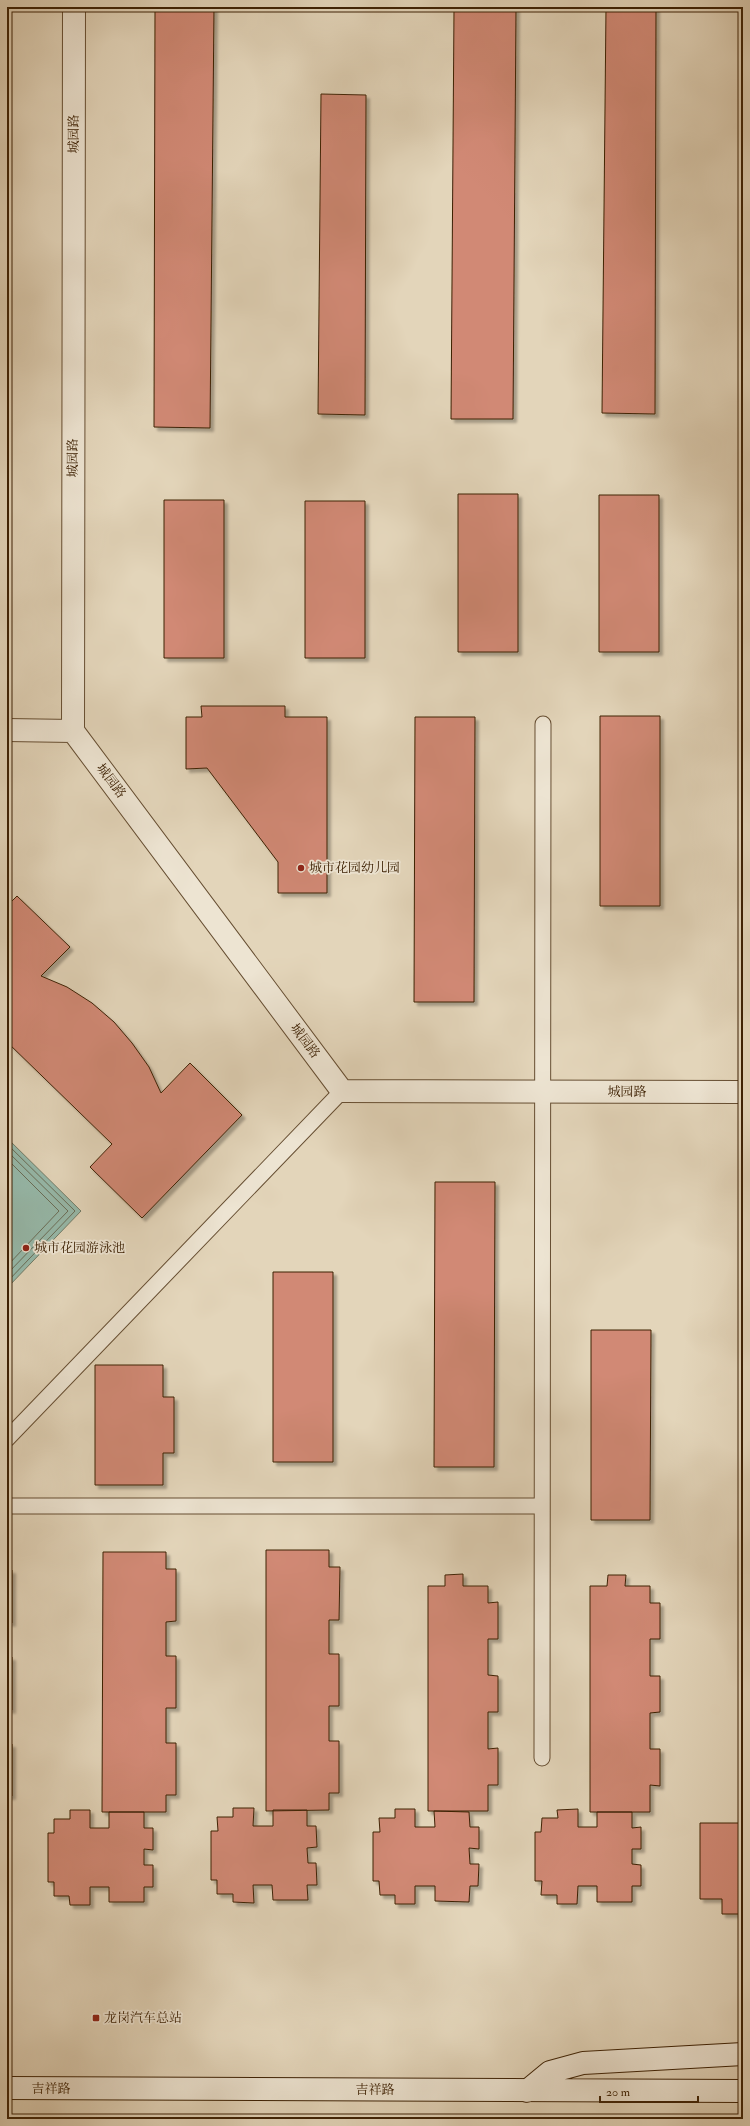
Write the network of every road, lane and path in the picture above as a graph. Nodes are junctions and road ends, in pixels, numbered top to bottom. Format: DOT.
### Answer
graph roads {
  1 [pos="74,7"];
  2 [pos="543,724"];
  3 [pos="7,730"];
  4 [pos="73,731"];
  5 [pos="342,1091"];
  6 [pos="543,1091"];
  7 [pos="743,1092"];
  8 [pos="7,1439"];
  9 [pos="7,1506"];
  10 [pos="542,1506"];
  11 [pos="542,1758"];
  12 [pos="743,2054"];
  13 [pos="7,2088"];
  14 [pos="527,2091"];
  15 [pos="743,2091"];
  1 -- 4 [label="street, 城园路"];
  2 -- 6 [label="lane"];
  3 -- 4 [label="street"];
  4 -- 5 [label="street, 城园路"];
  5 -- 6 [label="street, 城园路"];
  5 -- 8 [label="lane"];
  6 -- 7 [label="street, 城园路"];
  6 -- 10 [label="lane"];
  9 -- 10 [label="lane"];
  10 -- 11 [label="lane"];
  12 -- 14 [label="street"];
  13 -- 14 [label="street, 吉祥路"];
  14 -- 15 [label="street, 吉祥路"];
}
